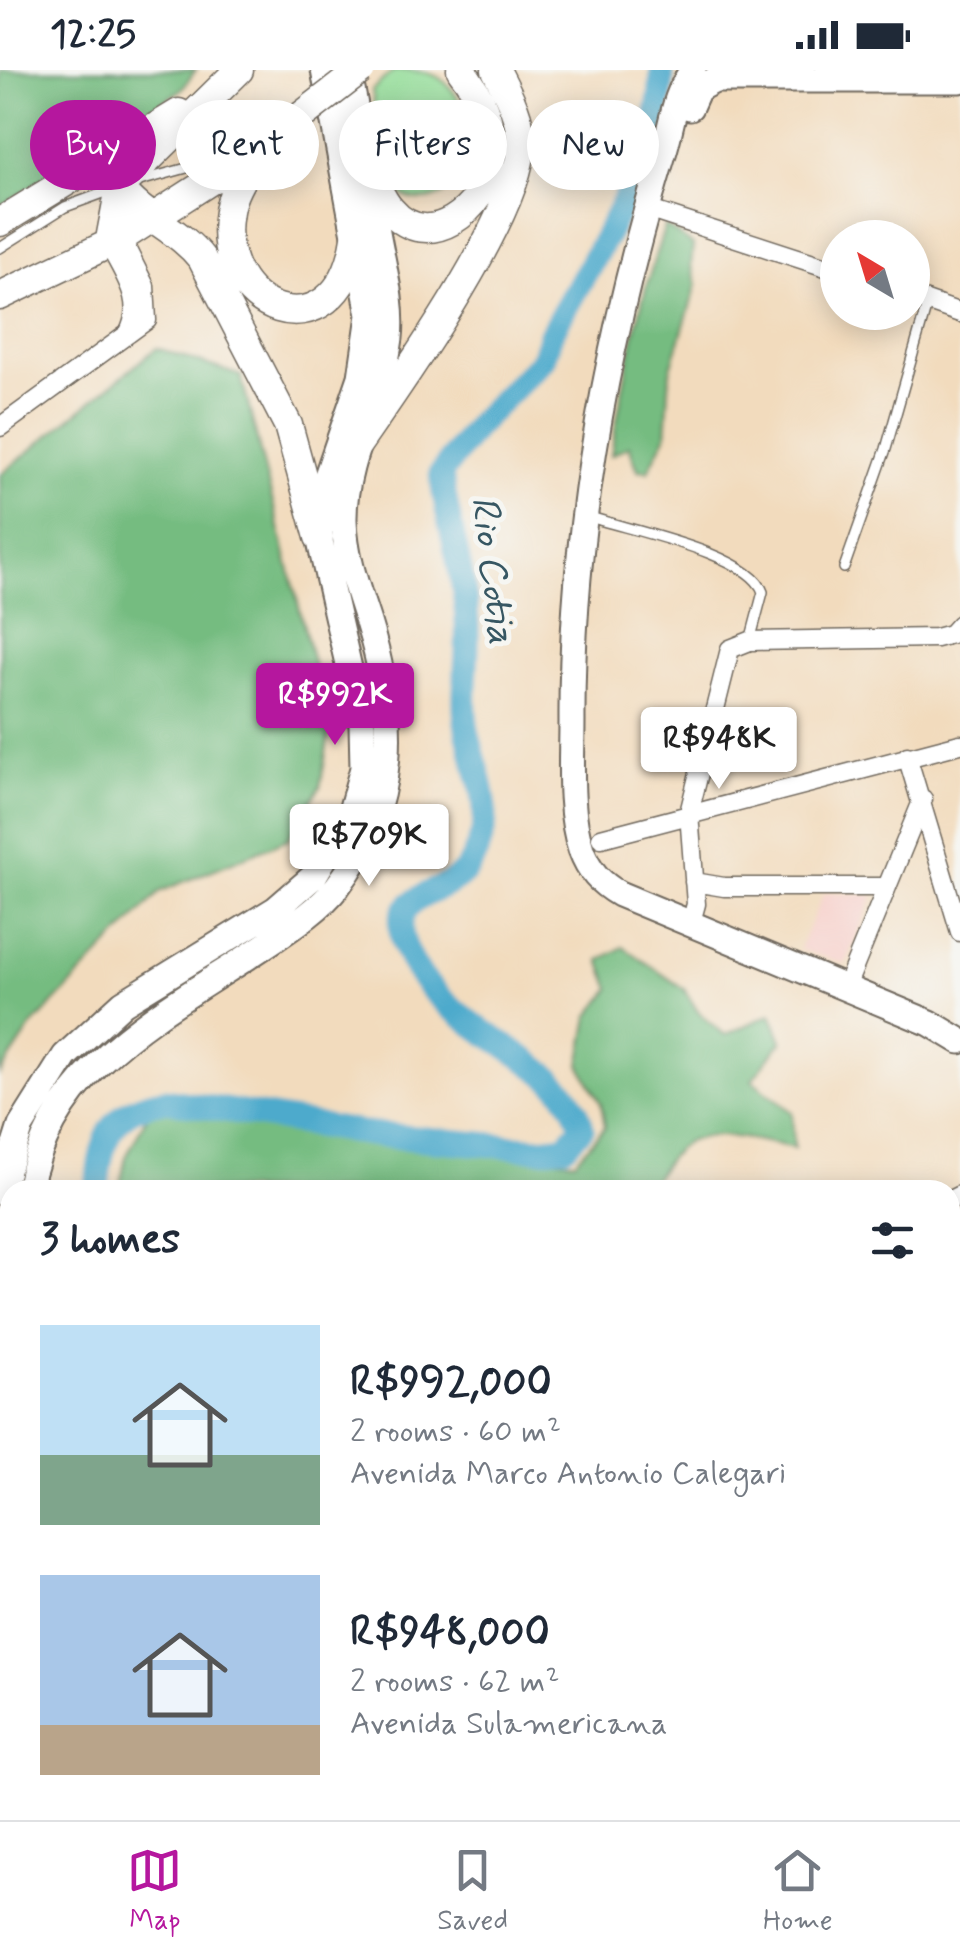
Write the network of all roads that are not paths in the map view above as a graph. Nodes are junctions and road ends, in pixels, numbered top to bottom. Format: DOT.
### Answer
graph roads {
  1 [pos="324,70"];
  2 [pos="348,70"];
  3 [pos="361,70"];
  4 [pos="461,70"];
  5 [pos="496,70"];
  6 [pos="694,70"];
  7 [pos="896,70"];
  8 [pos="238,73"];
  9 [pos="778,74"];
  10 [pos="842,78"];
  11 [pos="960,80"];
  12 [pos="354,100"];
  13 [pos="478,100"];
  14 [pos="319,103"];
  15 [pos="156,152"];
  16 [pos="112,190"];
  17 [pos="120,190"];
  18 [pos="123,190"];
  19 [pos="194,190"];
  20 [pos="236,190"];
  21 [pos="371,190"];
  22 [pos="379,190"];
  23 [pos="480,190"];
  24 [pos="647,209"];
  25 [pos="150,218"];
  26 [pos="0,222"];
  27 [pos="356,238"];
  28 [pos="115,241"];
  29 [pos="0,248"];
  30 [pos="820,266"];
  31 [pos="0,296"];
  32 [pos="930,302"];
  33 [pos="960,313"];
  34 [pos="913,330"];
  35 [pos="0,427"];
  36 [pos="353,452"];
  37 [pos="585,516"];
  38 [pos="319,537"];
  39 [pos="844,568"];
  40 [pos="958,627"];
  41 [pos="750,641"];
  42 [pos="960,744"];
  43 [pos="907,756"];
  44 [pos="923,799"];
  45 [pos="689,814"];
  46 [pos="601,838"];
  47 [pos="694,882"];
  48 [pos="887,887"];
  49 [pos="690,926"];
  50 [pos="960,932"];
  51 [pos="846,987"];
  52 [pos="960,1041"];
  53 [pos="4,1180"];
  54 [pos="32,1180"];
  1 -- 27 [label="main road"];
  2 -- 12 [label="main road"];
  3 -- 14 [label="main road, bridge"];
  4 -- 13 [label="main road"];
  5 -- 36 [label="main road"];
  6 -- 24 [label="main road"];
  7 -- 10 [label="main road"];
  8 -- 15 [label="main road"];
  8 -- 26 [label="main road"];
  9 -- 10 [label="main road"];
  9 -- 24 [label="main road"];
  10 -- 11 [label="main road"];
  16 -- 29 [label="lane"];
  17 -- 28 [label="main road"];
  18 -- 25 [label="main road"];
  19 -- 25 [label="main road"];
  20 -- 27 [label="main road"];
  21 -- 36 [label="main road"];
  22 -- 23 [label="main road"];
  24 -- 30 [label="street"];
  24 -- 37 [label="main road"];
  25 -- 28 [label="main road"];
  25 -- 38 [label="main road"];
  27 -- 38 [label="main road"];
  28 -- 31 [label="main road"];
  28 -- 35 [label="street"];
  32 -- 33 [label="street"];
  34 -- 39 [label="lane"];
  36 -- 54 [label="main road"];
  37 -- 41 [label="lane"];
  37 -- 49 [label="main road"];
  38 -- 53 [label="main road"];
  40 -- 41 [label="street"];
  41 -- 45 [label="street"];
  42 -- 43 [label="street"];
  43 -- 44 [label="street"];
  43 -- 45 [label="street"];
  44 -- 48 [label="street"];
  44 -- 50 [label="street"];
  45 -- 46 [label="street"];
  45 -- 47 [label="street"];
  47 -- 48 [label="street"];
  47 -- 49 [label="street"];
  48 -- 51 [label="street"];
  49 -- 51 [label="main road"];
  51 -- 52 [label="main road"];
}
